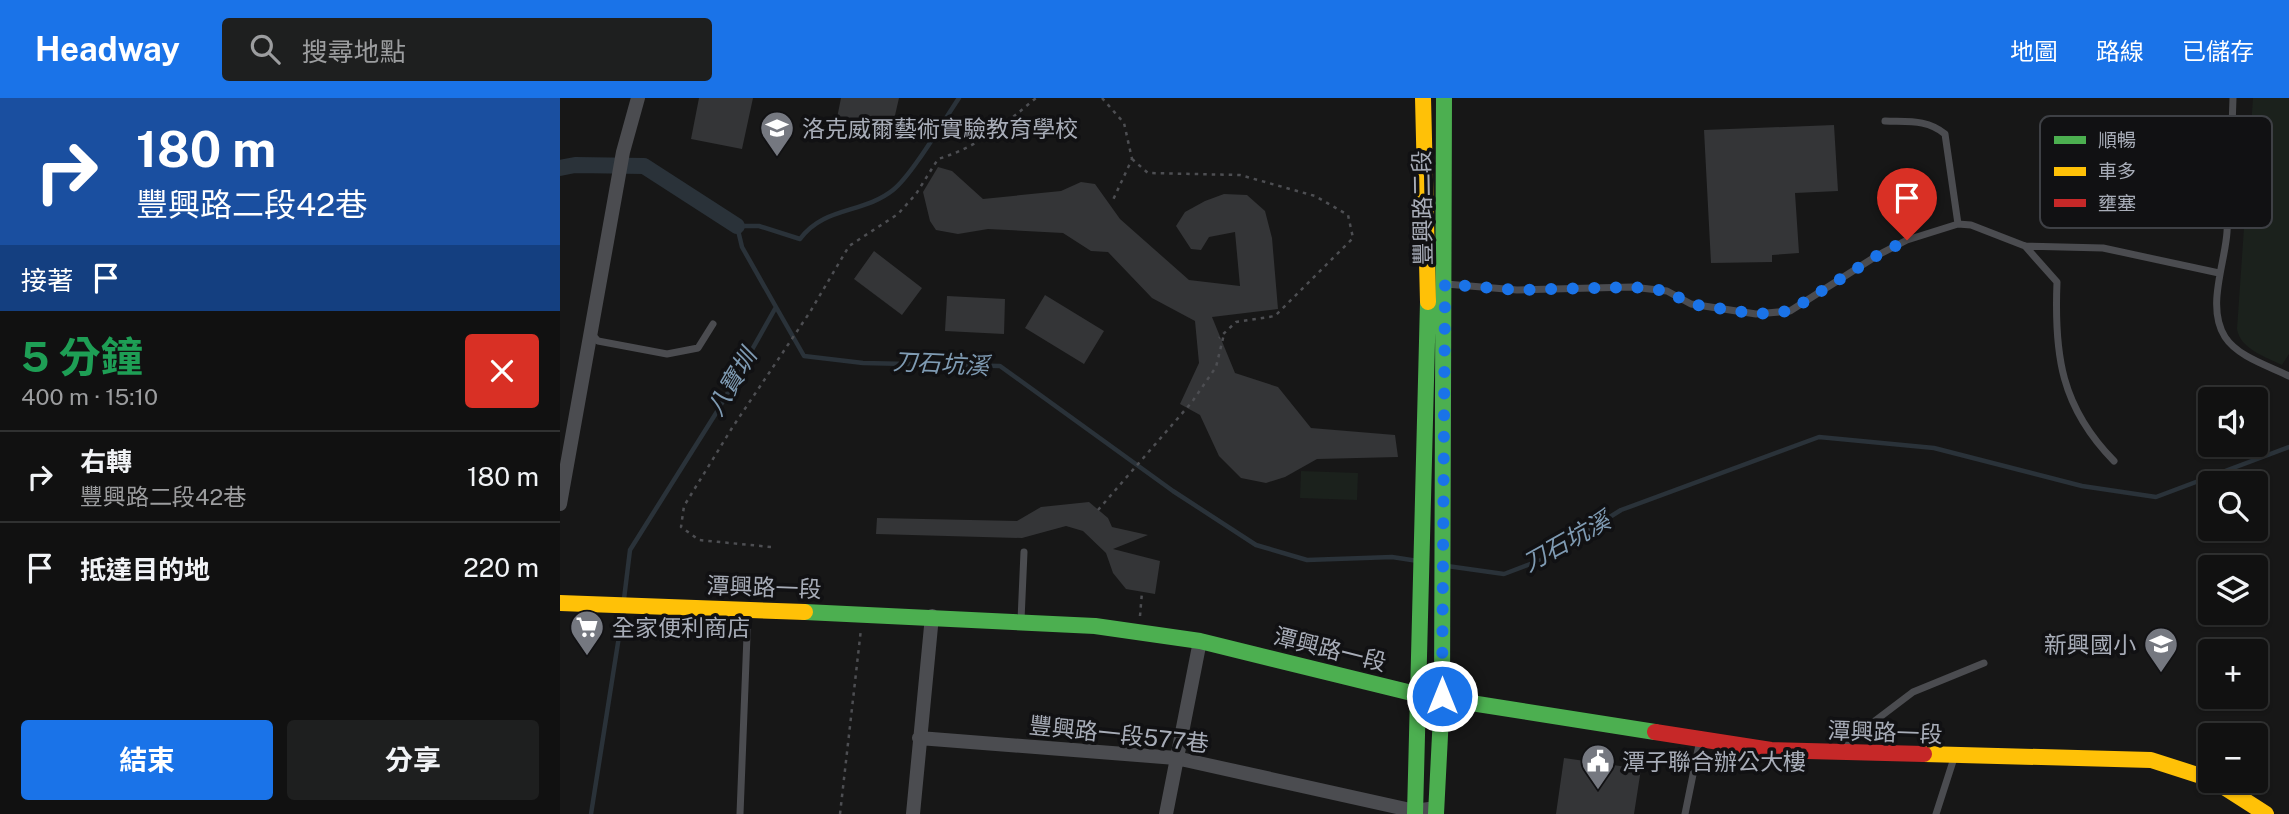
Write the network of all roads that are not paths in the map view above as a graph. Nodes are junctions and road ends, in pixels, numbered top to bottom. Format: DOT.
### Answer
graph roads {
  1 [pos="638,98"];
  2 [pos="1423,98"];
  3 [pos="1444,98"];
  4 [pos="2233,98"];
  5 [pos="2232,116"];
  6 [pos="1885,121"];
  7 [pos="1958,224"];
  8 [pos="2227,228"];
  9 [pos="2025,246"];
  10 [pos="2219,272"];
  11 [pos="1428,283"];
  12 [pos="1445,284"];
  13 [pos="712,324"];
  14 [pos="590,331"];
  15 [pos="2289,376"];
  16 [pos="2114,461"];
  17 [pos="560,504"];
  18 [pos="1024,552"];
  19 [pos="560,603"];
  20 [pos="748,610"];
  21 [pos="932,616"];
  22 [pos="1021,620"];
  23 [pos="1200,641"];
  24 [pos="1984,663"];
  25 [pos="1420,695"];
  26 [pos="1442,696"];
  27 [pos="919,738"];
  28 [pos="1700,740"];
  29 [pos="1844,752"];
  30 [pos="1954,757"];
  31 [pos="1176,758"];
  32 [pos="2198,775"];
  33 [pos="2233,793"];
  34 [pos="1436,811"];
  35 [pos="1415,812"];
  36 [pos="740,814"];
  37 [pos="913,814"];
  38 [pos="1166,814"];
  39 [pos="1685,814"];
  40 [pos="1936,814"];
  41 [pos="2266,814"];
  1 -- 14 [label="street"];
  2 -- 11 [label="street, 豐興路二段"];
  3 -- 12 [label="street, 豐興路二段"];
  4 -- 5 [label="lane"];
  6 -- 7 [label="lane"];
  7 -- 9 [label="lane"];
  7 -- 12 [label="lane"];
  8 -- 10 [label="lane"];
  9 -- 10 [label="lane"];
  9 -- 16 [label="lane"];
  10 -- 15 [label="lane"];
  11 -- 12 [label="lane"];
  11 -- 25 [label="street, 豐興路二段"];
  12 -- 26 [label="street, 豐興路二段"];
  13 -- 14 [label="lane"];
  14 -- 17 [label="street"];
  18 -- 22 [label="lane"];
  19 -- 20 [label="street, 潭興路一段"];
  20 -- 21 [label="street, 潭興路一段"];
  20 -- 36 [label="lane"];
  21 -- 22 [label="street, 潭興路一段"];
  21 -- 27 [label="street"];
  22 -- 23 [label="street, 潭興路一段"];
  23 -- 25 [label="street, 潭興路一段"];
  23 -- 31 [label="street"];
  24 -- 29 [label="lane"];
  25 -- 26 [label="street, 潭興路一段"];
  25 -- 35 [label="street, 豐興路二段"];
  26 -- 28 [label="street, 潭興路一段"];
  26 -- 34 [label="street, 豐興路二段"];
  27 -- 31 [label="street, 豐興路一段577巷"];
  27 -- 37 [label="street"];
  28 -- 29 [label="street, 潭興路一段"];
  28 -- 39 [label="lane"];
  29 -- 30 [label="street, 潭興路一段"];
  30 -- 32 [label="street, 潭興路一段"];
  30 -- 40 [label="lane"];
  31 -- 35 [label="street, 豐興路一段577巷"];
  31 -- 38 [label="street"];
  33 -- 41 [label="street, 潭興路一段"];
  34 -- 35 [label="street, 豐興路一段577巷"];
}
